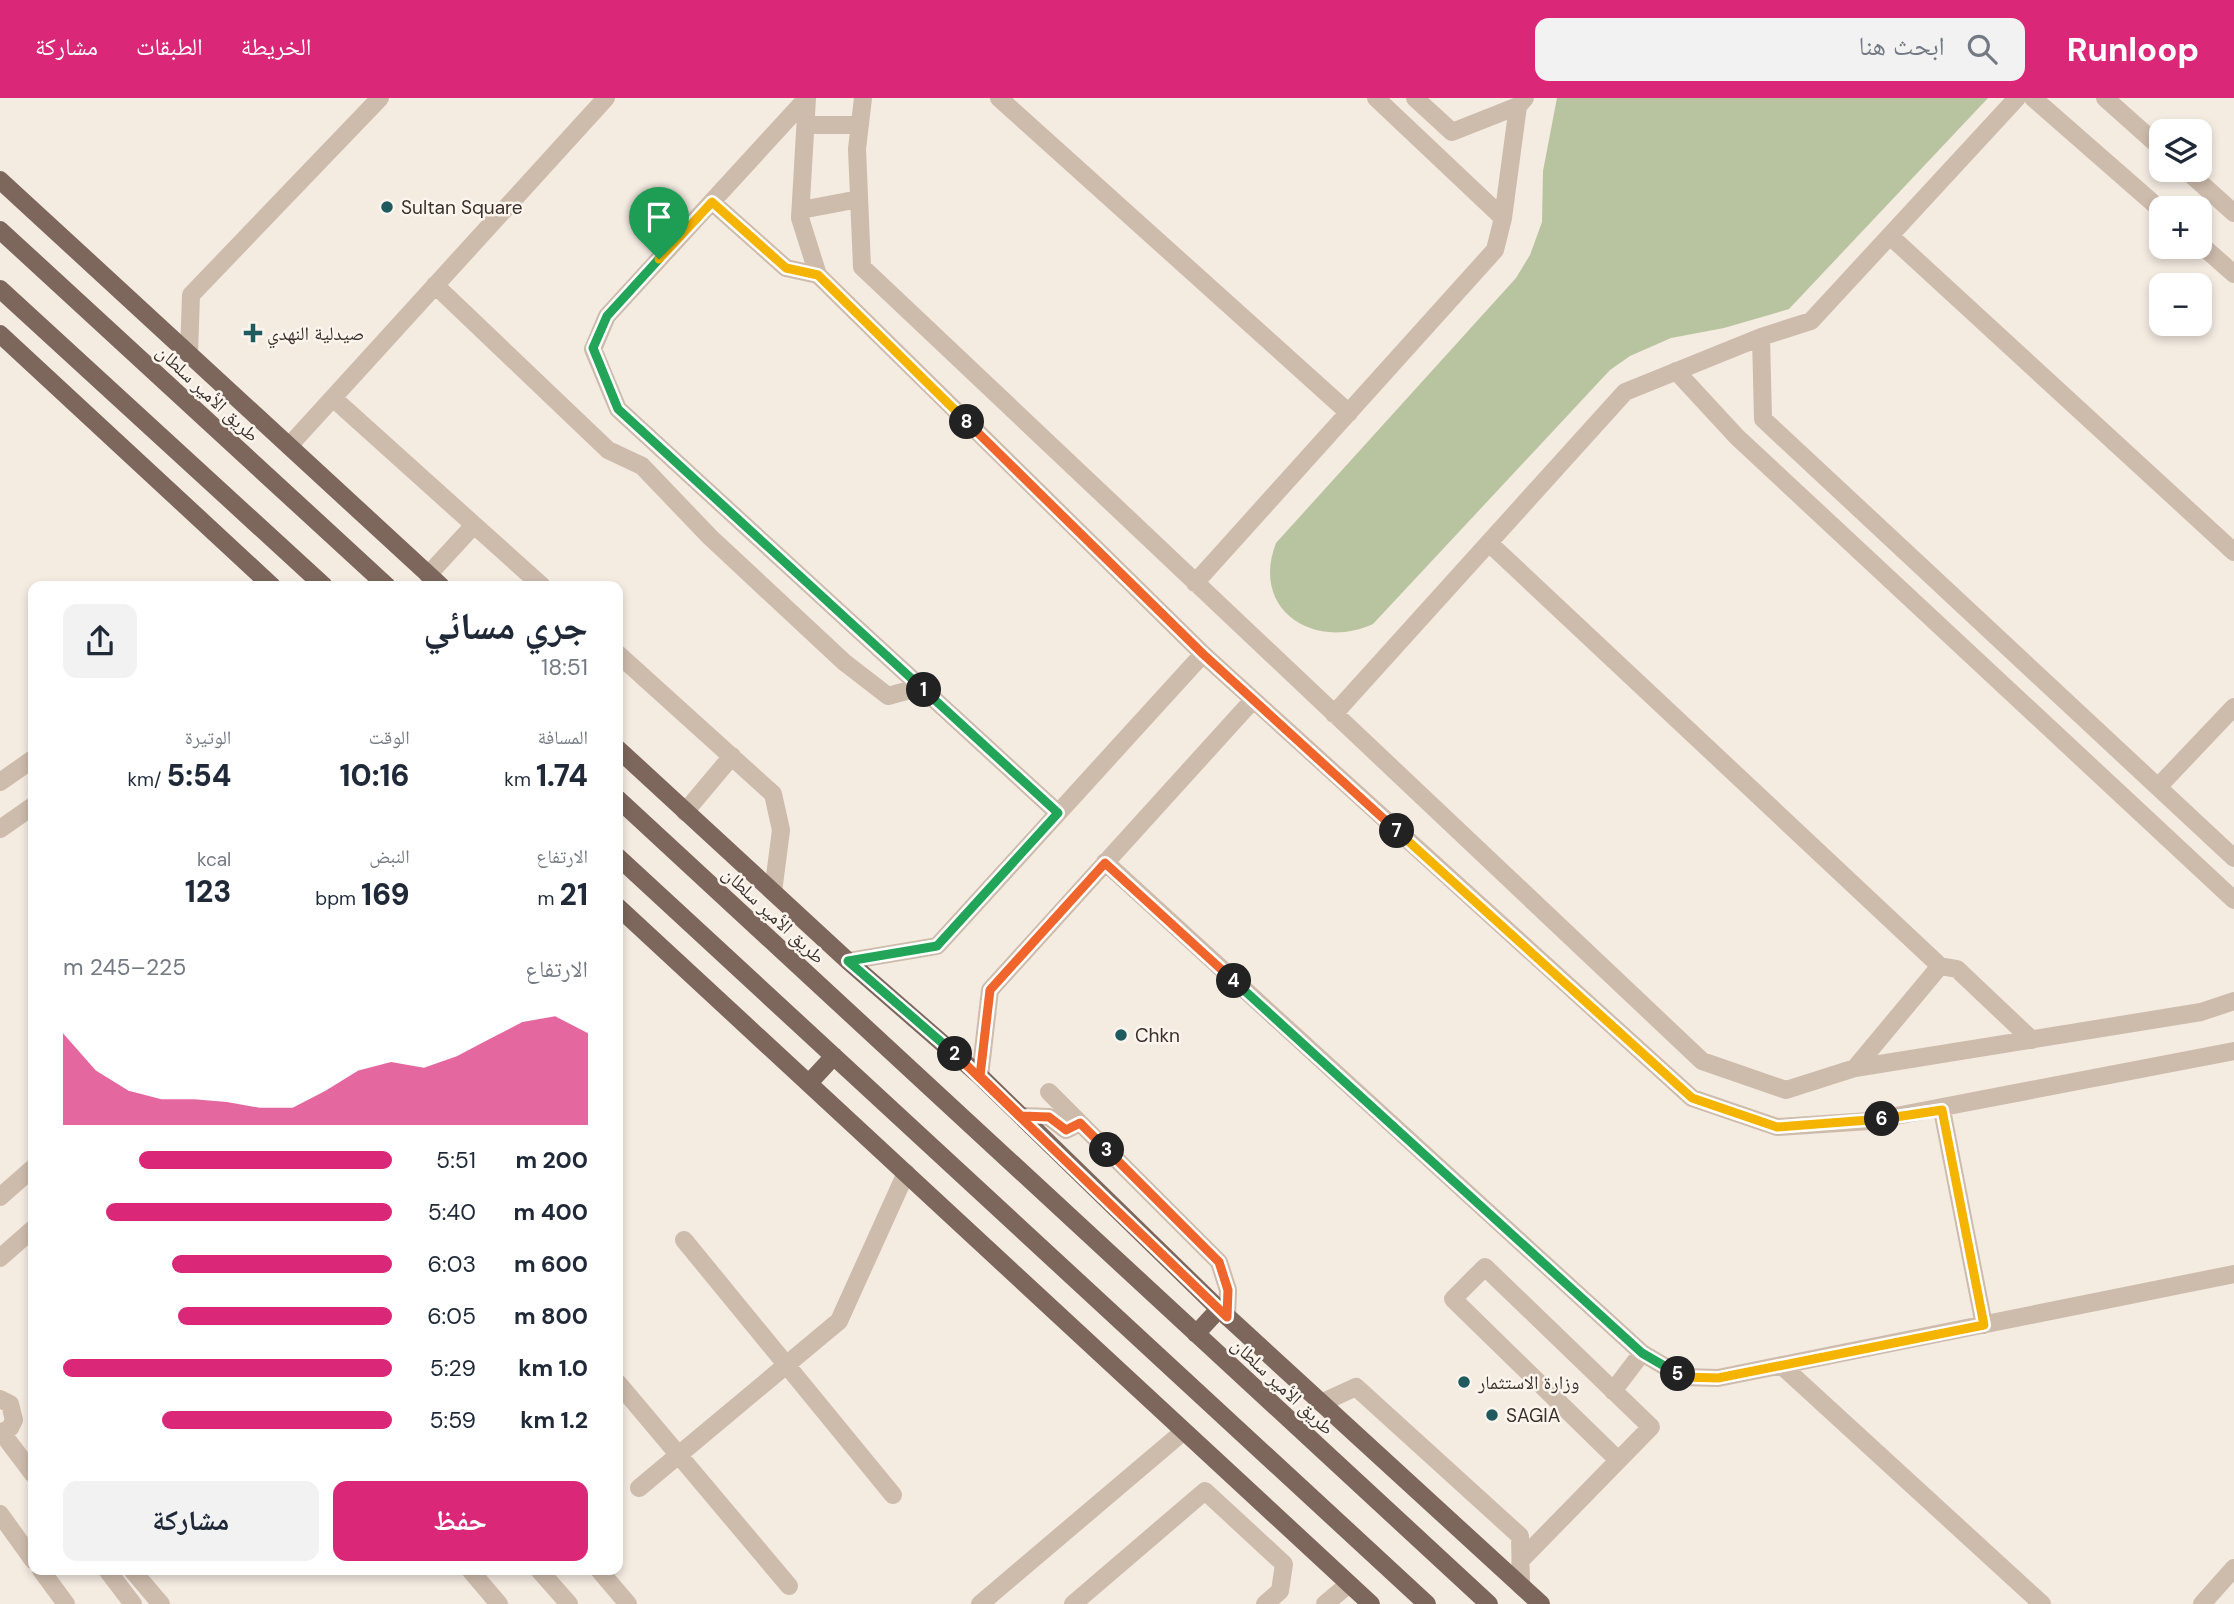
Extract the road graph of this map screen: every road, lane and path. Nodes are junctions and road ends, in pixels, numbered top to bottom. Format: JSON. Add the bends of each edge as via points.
{"nodes":[{"id":1,"x":380,"y":98,"type":"edge"},
{"id":2,"x":606,"y":98,"type":"edge"},
{"id":3,"x":807,"y":98,"type":"edge"},
{"id":4,"x":863,"y":98,"type":"edge"},
{"id":5,"x":999,"y":98,"type":"edge"},
{"id":6,"x":1376,"y":98,"type":"edge"},
{"id":7,"x":1415,"y":98,"type":"edge"},
{"id":8,"x":2017,"y":98,"type":"edge"},
{"id":9,"x":2033,"y":98,"type":"edge"},
{"id":10,"x":2105,"y":98,"type":"edge"},
{"id":11,"x":1521,"y":102,"type":"edge"},
{"id":12,"x":806,"y":125,"type":"junction"},
{"id":13,"x":860,"y":125,"type":"junction"},
{"id":14,"x":1452,"y":132,"type":"junction"},
{"id":15,"x":2149,"y":137,"type":"edge"},
{"id":16,"x":1433,"y":151,"type":"junction"},
{"id":17,"x":0,"y":180,"type":"edge"},
{"id":18,"x":2199,"y":182,"type":"edge"},
{"id":19,"x":859,"y":199,"type":"junction"},
{"id":20,"x":2149,"y":200,"type":"edge"},
{"id":21,"x":712,"y":202,"type":"junction"},
{"id":22,"x":801,"y":210,"type":"junction"},
{"id":23,"x":2234,"y":213,"type":"edge"},
{"id":24,"x":1503,"y":218,"type":"junction"},
{"id":25,"x":0,"y":230,"type":"edge"},
{"id":26,"x":1890,"y":236,"type":"junction"},
{"id":27,"x":2212,"y":255,"type":"edge"},
{"id":28,"x":2234,"y":274,"type":"edge"},
{"id":29,"x":818,"y":275,"type":"junction"},
{"id":30,"x":435,"y":285,"type":"junction"},
{"id":31,"x":0,"y":289,"type":"edge"},
{"id":32,"x":0,"y":334,"type":"edge"},
{"id":33,"x":1761,"y":337,"type":"junction"},
{"id":34,"x":189,"y":354,"type":"junction"},
{"id":35,"x":1676,"y":371,"type":"junction"},
{"id":36,"x":333,"y":398,"type":"junction"},
{"id":37,"x":1349,"y":413,"type":"junction"},
{"id":38,"x":1763,"y":418,"type":"junction"},
{"id":39,"x":1737,"y":437,"type":"junction"},
{"id":40,"x":289,"y":446,"type":"junction"},
{"id":41,"x":474,"y":525,"type":"junction"},
{"id":42,"x":1489,"y":543,"type":"junction"},
{"id":43,"x":2234,"y":552,"type":"edge"},
{"id":44,"x":267,"y":581,"type":"edge"},
{"id":45,"x":319,"y":581,"type":"edge"},
{"id":46,"x":382,"y":581,"type":"edge"},
{"id":47,"x":435,"y":581,"type":"edge"},
{"id":48,"x":536,"y":581,"type":"edge"},
{"id":49,"x":1195,"y":583,"type":"junction"},
{"id":50,"x":1203,"y":654,"type":"junction"},
{"id":51,"x":623,"y":658,"type":"edge"},
{"id":52,"x":921,"y":687,"type":"junction"},
{"id":53,"x":1252,"y":700,"type":"junction"},
{"id":54,"x":2234,"y":707,"type":"edge"},
{"id":55,"x":1334,"y":714,"type":"junction"},
{"id":56,"x":623,"y":754,"type":"edge"},
{"id":57,"x":732,"y":756,"type":"junction"},
{"id":58,"x":28,"y":762,"type":"edge"},
{"id":59,"x":0,"y":782,"type":"edge"},
{"id":60,"x":2158,"y":787,"type":"junction"},
{"id":61,"x":623,"y":804,"type":"edge"},
{"id":62,"x":28,"y":809,"type":"edge"},
{"id":63,"x":685,"y":812,"type":"junction"},
{"id":64,"x":1058,"y":813,"type":"junction"},
{"id":65,"x":0,"y":829,"type":"edge"},
{"id":66,"x":2234,"y":858,"type":"edge"},
{"id":67,"x":623,"y":862,"type":"edge"},
{"id":68,"x":1105,"y":863,"type":"junction"},
{"id":69,"x":773,"y":892,"type":"junction"},
{"id":70,"x":2234,"y":900,"type":"edge"},
{"id":71,"x":623,"y":911,"type":"edge"},
{"id":72,"x":848,"y":961,"type":"junction"},
{"id":73,"x":1940,"y":966,"type":"junction"},
{"id":74,"x":2234,"y":1001,"type":"edge"},
{"id":75,"x":2032,"y":1040,"type":"junction"},
{"id":76,"x":2234,"y":1051,"type":"edge"},
{"id":77,"x":834,"y":1056,"type":"junction"},
{"id":78,"x":1855,"y":1068,"type":"junction"},
{"id":79,"x":980,"y":1076,"type":"junction"},
{"id":80,"x":808,"y":1083,"type":"junction"},
{"id":81,"x":1049,"y":1092,"type":"dead end"},
{"id":82,"x":1942,"y":1110,"type":"junction"},
{"id":83,"x":1021,"y":1116,"type":"junction"},
{"id":84,"x":1073,"y":1126,"type":"junction"},
{"id":85,"x":28,"y":1171,"type":"edge"},
{"id":86,"x":906,"y":1173,"type":"junction"},
{"id":87,"x":4,"y":1187,"type":"edge"},
{"id":88,"x":28,"y":1233,"type":"edge"},
{"id":89,"x":684,"y":1240,"type":"dead end"},
{"id":90,"x":0,"y":1258,"type":"edge"},
{"id":91,"x":2234,"y":1274,"type":"edge"},
{"id":92,"x":1223,"y":1313,"type":"junction"},
{"id":93,"x":1984,"y":1325,"type":"junction"},
{"id":94,"x":1196,"y":1334,"type":"junction"},
{"id":95,"x":1642,"y":1353,"type":"junction"},
{"id":96,"x":786,"y":1365,"type":"junction"},
{"id":97,"x":1781,"y":1365,"type":"junction"},
{"id":98,"x":623,"y":1389,"type":"edge"},
{"id":99,"x":1613,"y":1391,"type":"junction"},
{"id":100,"x":0,"y":1399,"type":"edge"},
{"id":101,"x":1321,"y":1403,"type":"junction"},
{"id":102,"x":4,"y":1431,"type":"edge"},
{"id":103,"x":1185,"y":1431,"type":"junction"},
{"id":104,"x":28,"y":1451,"type":"edge"},
{"id":105,"x":678,"y":1456,"type":"junction"},
{"id":106,"x":1618,"y":1460,"type":"junction"},
{"id":107,"x":28,"y":1467,"type":"edge"},
{"id":108,"x":639,"y":1488,"type":"dead end"},
{"id":109,"x":893,"y":1495,"type":"dead end"},
{"id":110,"x":0,"y":1514,"type":"edge"},
{"id":111,"x":28,"y":1553,"type":"edge"},
{"id":112,"x":1521,"y":1560,"type":"junction"},
{"id":113,"x":2234,"y":1567,"type":"edge"},
{"id":114,"x":45,"y":1575,"type":"edge"},
{"id":115,"x":111,"y":1575,"type":"edge"},
{"id":116,"x":136,"y":1575,"type":"edge"},
{"id":117,"x":474,"y":1575,"type":"edge"},
{"id":118,"x":543,"y":1575,"type":"edge"},
{"id":119,"x":603,"y":1575,"type":"edge"},
{"id":120,"x":1349,"y":1584,"type":"junction"},
{"id":121,"x":789,"y":1586,"type":"dead end"},
{"id":122,"x":1521,"y":1586,"type":"junction"},
{"id":123,"x":1085,"y":1600,"type":"edge"},
{"id":124,"x":66,"y":1604,"type":"edge"},
{"id":125,"x":133,"y":1604,"type":"edge"},
{"id":126,"x":161,"y":1604,"type":"edge"},
{"id":127,"x":499,"y":1604,"type":"edge"},
{"id":128,"x":569,"y":1604,"type":"edge"},
{"id":129,"x":628,"y":1604,"type":"edge"},
{"id":130,"x":981,"y":1604,"type":"edge"},
{"id":131,"x":1265,"y":1604,"type":"edge"},
{"id":132,"x":1325,"y":1604,"type":"edge"},
{"id":133,"x":1371,"y":1604,"type":"edge"},
{"id":134,"x":1427,"y":1604,"type":"edge"},
{"id":135,"x":1489,"y":1604,"type":"edge"},
{"id":136,"x":1541,"y":1604,"type":"edge"},
{"id":137,"x":2042,"y":1604,"type":"edge"},
{"id":138,"x":2202,"y":1604,"type":"edge"}],
"edges":[{"from":1,"to":34,"type":"street","via":[[191,295]]},
{"from":2,"to":30,"type":"street"},
{"from":3,"to":12,"type":"street"},
{"from":3,"to":21,"type":"street"},
{"from":4,"to":13,"type":"street"},
{"from":5,"to":37,"type":"street"},
{"from":6,"to":16,"type":"street"},
{"from":7,"to":14,"type":"street"},
{"from":8,"to":26,"type":"street"},
{"from":9,"to":20,"type":"street"},
{"from":10,"to":15,"type":"street"},
{"from":11,"to":14,"type":"street"},
{"from":11,"to":24,"type":"street"},
{"from":12,"to":13,"type":"street"},
{"from":12,"to":22,"type":"street"},
{"from":13,"to":19,"type":"street"},
{"from":14,"to":16,"type":"street"},
{"from":16,"to":24,"type":"street"},
{"from":17,"to":34,"type":"main road"},
{"from":18,"to":23,"type":"street"},
{"from":19,"to":22,"type":"street"},
{"from":19,"to":49,"type":"street","via":[[862,267]]},
{"from":21,"to":29,"type":"street","via":[[786,268]]},
{"from":21,"to":52,"type":"street","via":[[607,316],[593,348],[618,409]]},
{"from":22,"to":29,"type":"street"},
{"from":24,"to":37,"type":"street","via":[[1495,250]]},
{"from":25,"to":46,"type":"main road","name":"طريق الأمير سلطان"},
{"from":26,"to":33,"type":"street","via":[[1811,321]]},
{"from":26,"to":43,"type":"street"},
{"from":27,"to":28,"type":"street"},
{"from":29,"to":50,"type":"street"},
{"from":30,"to":36,"type":"street"},
{"from":30,"to":52,"type":"street","via":[[608,450],[642,466],[844,663],[888,696]]},
{"from":31,"to":45,"type":"main road"},
{"from":32,"to":44,"type":"main road"},
{"from":33,"to":35,"type":"street"},
{"from":33,"to":38,"type":"street"},
{"from":34,"to":40,"type":"main road"},
{"from":35,"to":39,"type":"street"},
{"from":35,"to":42,"type":"street","via":[[1625,392]]},
{"from":36,"to":40,"type":"street"},
{"from":36,"to":41,"type":"street"},
{"from":37,"to":49,"type":"street"},
{"from":38,"to":39,"type":"street"},
{"from":38,"to":60,"type":"street"},
{"from":39,"to":70,"type":"street"},
{"from":40,"to":47,"type":"main road"},
{"from":41,"to":47,"type":"street"},
{"from":41,"to":48,"type":"street"},
{"from":42,"to":55,"type":"street"},
{"from":42,"to":73,"type":"street"},
{"from":49,"to":55,"type":"street"},
{"from":50,"to":53,"type":"street"},
{"from":50,"to":64,"type":"street"},
{"from":51,"to":57,"type":"street"},
{"from":52,"to":64,"type":"street"},
{"from":53,"to":68,"type":"street"},
{"from":53,"to":82,"type":"street","via":[[1692,1098],[1777,1127],[1870,1121]]},
{"from":54,"to":60,"type":"street"},
{"from":55,"to":78,"type":"street","via":[[1702,1061],[1786,1090]]},
{"from":56,"to":63,"type":"main road"},
{"from":57,"to":63,"type":"street"},
{"from":57,"to":69,"type":"street","via":[[773,794],[781,830]]},
{"from":58,"to":59,"type":"street"},
{"from":60,"to":66,"type":"street"},
{"from":61,"to":94,"type":"main road","name":"طريق الأمير سلطان"},
{"from":62,"to":65,"type":"street"},
{"from":63,"to":69,"type":"main road"},
{"from":64,"to":72,"type":"street","via":[[937,946]]},
{"from":67,"to":77,"type":"main road"},
{"from":68,"to":79,"type":"street","via":[[990,990]]},
{"from":68,"to":95,"type":"street"},
{"from":69,"to":72,"type":"main road"},
{"from":71,"to":80,"type":"main road"},
{"from":72,"to":79,"type":"main road"},
{"from":73,"to":75,"type":"street","via":[[1957,969]]},
{"from":73,"to":78,"type":"street"},
{"from":74,"to":75,"type":"street","via":[[2201,1012]]},
{"from":75,"to":78,"type":"street"},
{"from":76,"to":82,"type":"street"},
{"from":77,"to":80,"type":"main road"},
{"from":77,"to":134,"type":"main road"},
{"from":79,"to":83,"type":"main road"},
{"from":80,"to":86,"type":"main road"},
{"from":81,"to":84,"type":"street"},
{"from":82,"to":93,"type":"street"},
{"from":83,"to":84,"type":"street","via":[[1049,1117]]},
{"from":83,"to":92,"type":"main road"},
{"from":84,"to":92,"type":"street","via":[[1219,1262],[1228,1290]]},
{"from":85,"to":87,"type":"street"},
{"from":86,"to":96,"type":"street","via":[[839,1321]]},
{"from":86,"to":103,"type":"main road"},
{"from":88,"to":90,"type":"street"},
{"from":89,"to":96,"type":"street"},
{"from":91,"to":93,"type":"street"},
{"from":92,"to":94,"type":"main road"},
{"from":92,"to":101,"type":"main road"},
{"from":93,"to":97,"type":"street"},
{"from":94,"to":135,"type":"main road","name":"طريق الأمير سلطان"},
{"from":95,"to":97,"type":"street","via":[[1683,1377],[1718,1378]]},
{"from":95,"to":99,"type":"street"},
{"from":96,"to":105,"type":"street"},
{"from":96,"to":109,"type":"street"},
{"from":97,"to":137,"type":"street"},
{"from":98,"to":105,"type":"street"},
{"from":99,"to":106,"type":"street","via":[[1651,1427]]},
{"from":99,"to":106,"type":"street","via":[[1485,1267],[1453,1300]]},
{"from":100,"to":102,"type":"street","via":[[14,1411]]},
{"from":101,"to":112,"type":"street","via":[[1356,1387],[1520,1536]]},
{"from":101,"to":122,"type":"main road"},
{"from":102,"to":104,"type":"street"},
{"from":102,"to":107,"type":"street"},
{"from":103,"to":120,"type":"main road"},
{"from":103,"to":130,"type":"street"},
{"from":105,"to":108,"type":"street"},
{"from":105,"to":121,"type":"street"},
{"from":106,"to":112,"type":"street"},
{"from":110,"to":111,"type":"street"},
{"from":112,"to":122,"type":"street"},
{"from":113,"to":138,"type":"street"},
{"from":114,"to":124,"type":"street"},
{"from":115,"to":125,"type":"street"},
{"from":116,"to":126,"type":"street"},
{"from":117,"to":127,"type":"street"},
{"from":118,"to":128,"type":"street"},
{"from":119,"to":129,"type":"street"},
{"from":120,"to":132,"type":"street"},
{"from":120,"to":133,"type":"main road"},
{"from":122,"to":136,"type":"main road"},
{"from":123,"to":131,"type":"street","via":[[1205,1491],[1284,1564],[1280,1591]]}]}
